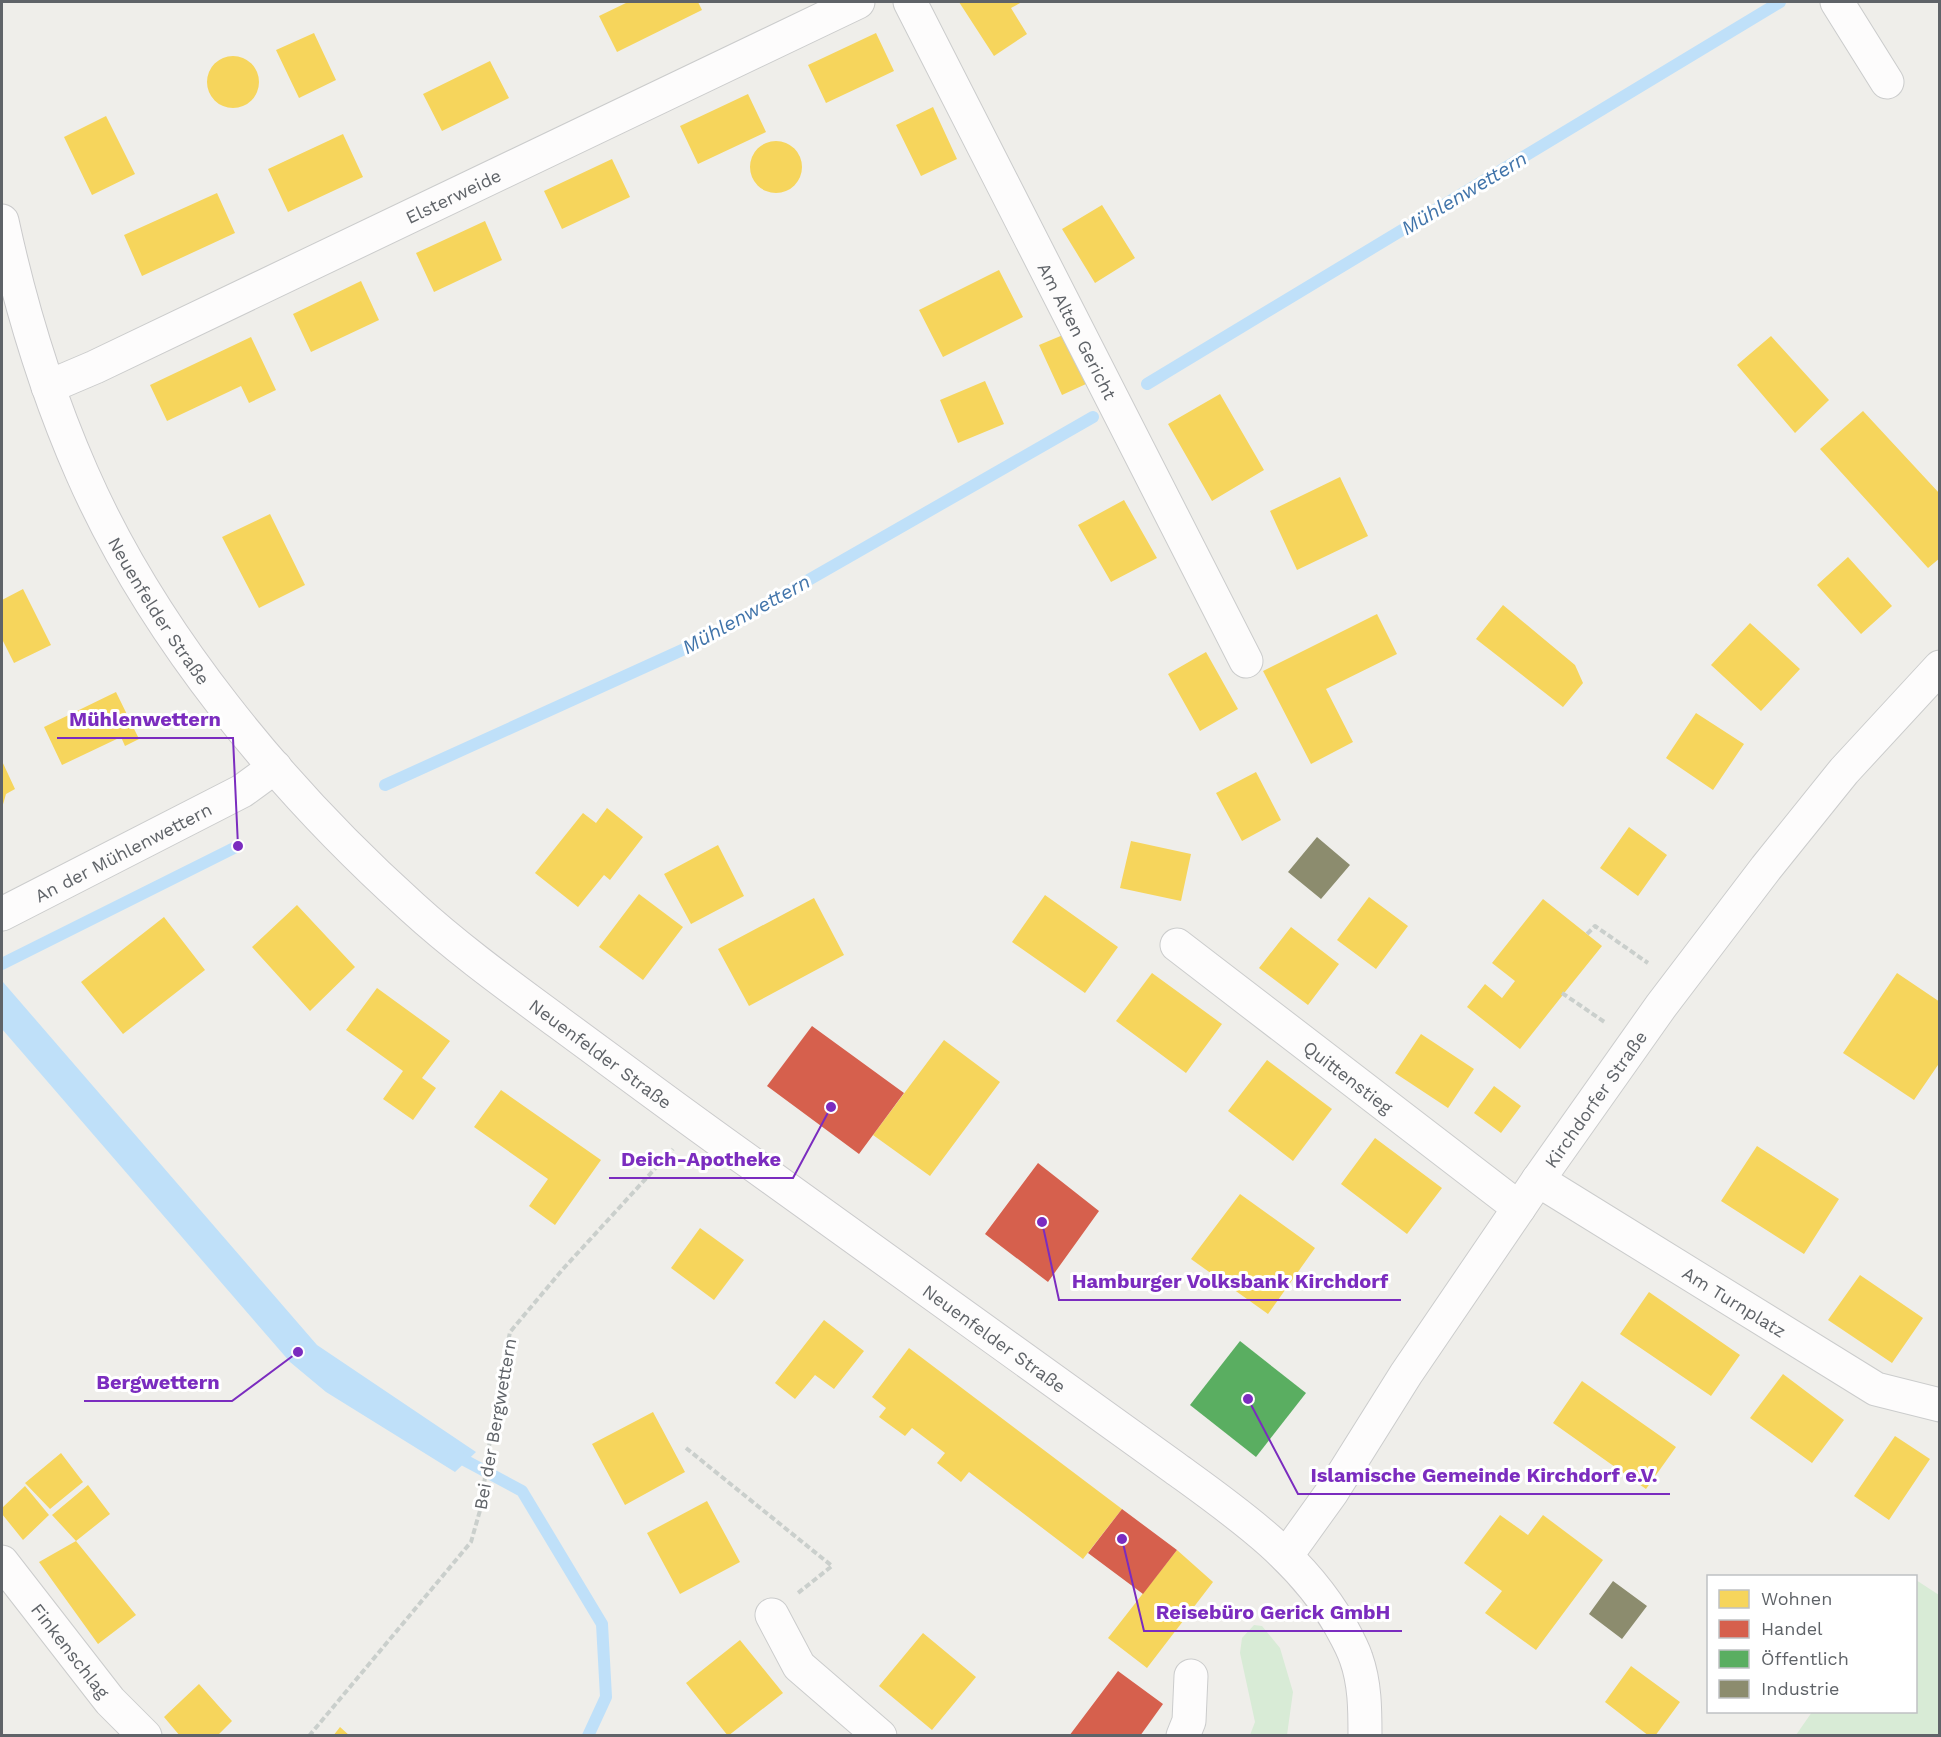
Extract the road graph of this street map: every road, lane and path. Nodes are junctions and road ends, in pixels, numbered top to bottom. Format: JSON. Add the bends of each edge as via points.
{"nodes":[{"id":1,"x":858,"y":2,"type":"edge"},
{"id":2,"x":910,"y":2,"type":"edge"},
{"id":3,"x":1837,"y":2,"type":"edge"},
{"id":4,"x":1887,"y":82,"type":"dead end"},
{"id":5,"x":2,"y":221,"type":"edge"},
{"id":6,"x":48,"y":387,"type":"junction"},
{"id":7,"x":1246,"y":661,"type":"dead end"},
{"id":8,"x":1940,"y":667,"type":"edge"},
{"id":9,"x":275,"y":767,"type":"junction"},
{"id":10,"x":2,"y":914,"type":"edge"},
{"id":11,"x":1587,"y":934,"type":"dead end"},
{"id":12,"x":1177,"y":945,"type":"dead end"},
{"id":13,"x":1678,"y":984,"type":"junction"},
{"id":14,"x":1562,"y":993,"type":"dead end"},
{"id":15,"x":1635,"y":1044,"type":"junction"},
{"id":16,"x":693,"y":1122,"type":"junction"},
{"id":17,"x":1538,"y":1180,"type":"junction"},
{"id":18,"x":1519,"y":1208,"type":"junction"},
{"id":19,"x":1940,"y":1406,"type":"edge"},
{"id":20,"x":686,"y":1448,"type":"dead end"},
{"id":21,"x":1286,"y":1556,"type":"junction"},
{"id":22,"x":2,"y":1562,"type":"edge"},
{"id":23,"x":772,"y":1615,"type":"joint"},
{"id":24,"x":1191,"y":1676,"type":"dead end"},
{"id":25,"x":145,"y":1736,"type":"edge"},
{"id":26,"x":309,"y":1736,"type":"edge"},
{"id":27,"x":880,"y":1736,"type":"edge"},
{"id":28,"x":1183,"y":1736,"type":"edge"},
{"id":29,"x":1365,"y":1736,"type":"edge"}],
"edges":[{"from":1,"to":6,"type":"street","name":"Elsterweide"},
{"from":2,"to":7,"type":"street","name":"Am Alten Gericht"},
{"from":3,"to":4,"type":"street"},
{"from":5,"to":6,"type":"street","name":"Neuenfelder Straße","via":[[22,311]]},
{"from":6,"to":9,"type":"street","name":"Neuenfelder Straße","via":[[83,476],[135,574],[194,665]]},
{"from":8,"to":13,"type":"street","name":"Kirchdorfer Straße","via":[[1844,771]]},
{"from":9,"to":10,"type":"street","name":"An der Mühlenwettern","via":[[243,791]]},
{"from":9,"to":16,"type":"street","name":"Neuenfelder Straße","via":[[333,830],[461,949]]},
{"from":11,"to":13,"type":"path","via":[[1595,926]]},
{"from":12,"to":18,"type":"street","name":"Quittenstieg"},
{"from":13,"to":15,"type":"street","name":"Kirchdorfer Straße"},
{"from":14,"to":15,"type":"path"},
{"from":15,"to":17,"type":"street","name":"Kirchdorfer Straße"},
{"from":16,"to":21,"type":"street","name":"Neuenfelder Straße","via":[[1184,1474]]},
{"from":16,"to":26,"type":"path","name":"Bei der Bergwettern","via":[[665,1159],[510,1332],[482,1507],[471,1542]]},
{"from":17,"to":18,"type":"street","name":"Kirchdorfer Straße"},
{"from":17,"to":19,"type":"street","name":"Am Turnplatz","via":[[1876,1389]]},
{"from":18,"to":21,"type":"street","name":"Kirchdorfer Straße"},
{"from":20,"to":23,"type":"path","via":[[832,1566]]},
{"from":21,"to":29,"type":"street","name":"Neuenfelder Straße","via":[[1327,1603],[1356,1656]]},
{"from":22,"to":25,"type":"street","name":"Finkenschlag","via":[[110,1701]]},
{"from":23,"to":27,"type":"street","via":[[799,1666]]},
{"from":24,"to":28,"type":"street","via":[[1189,1721]]}]}
